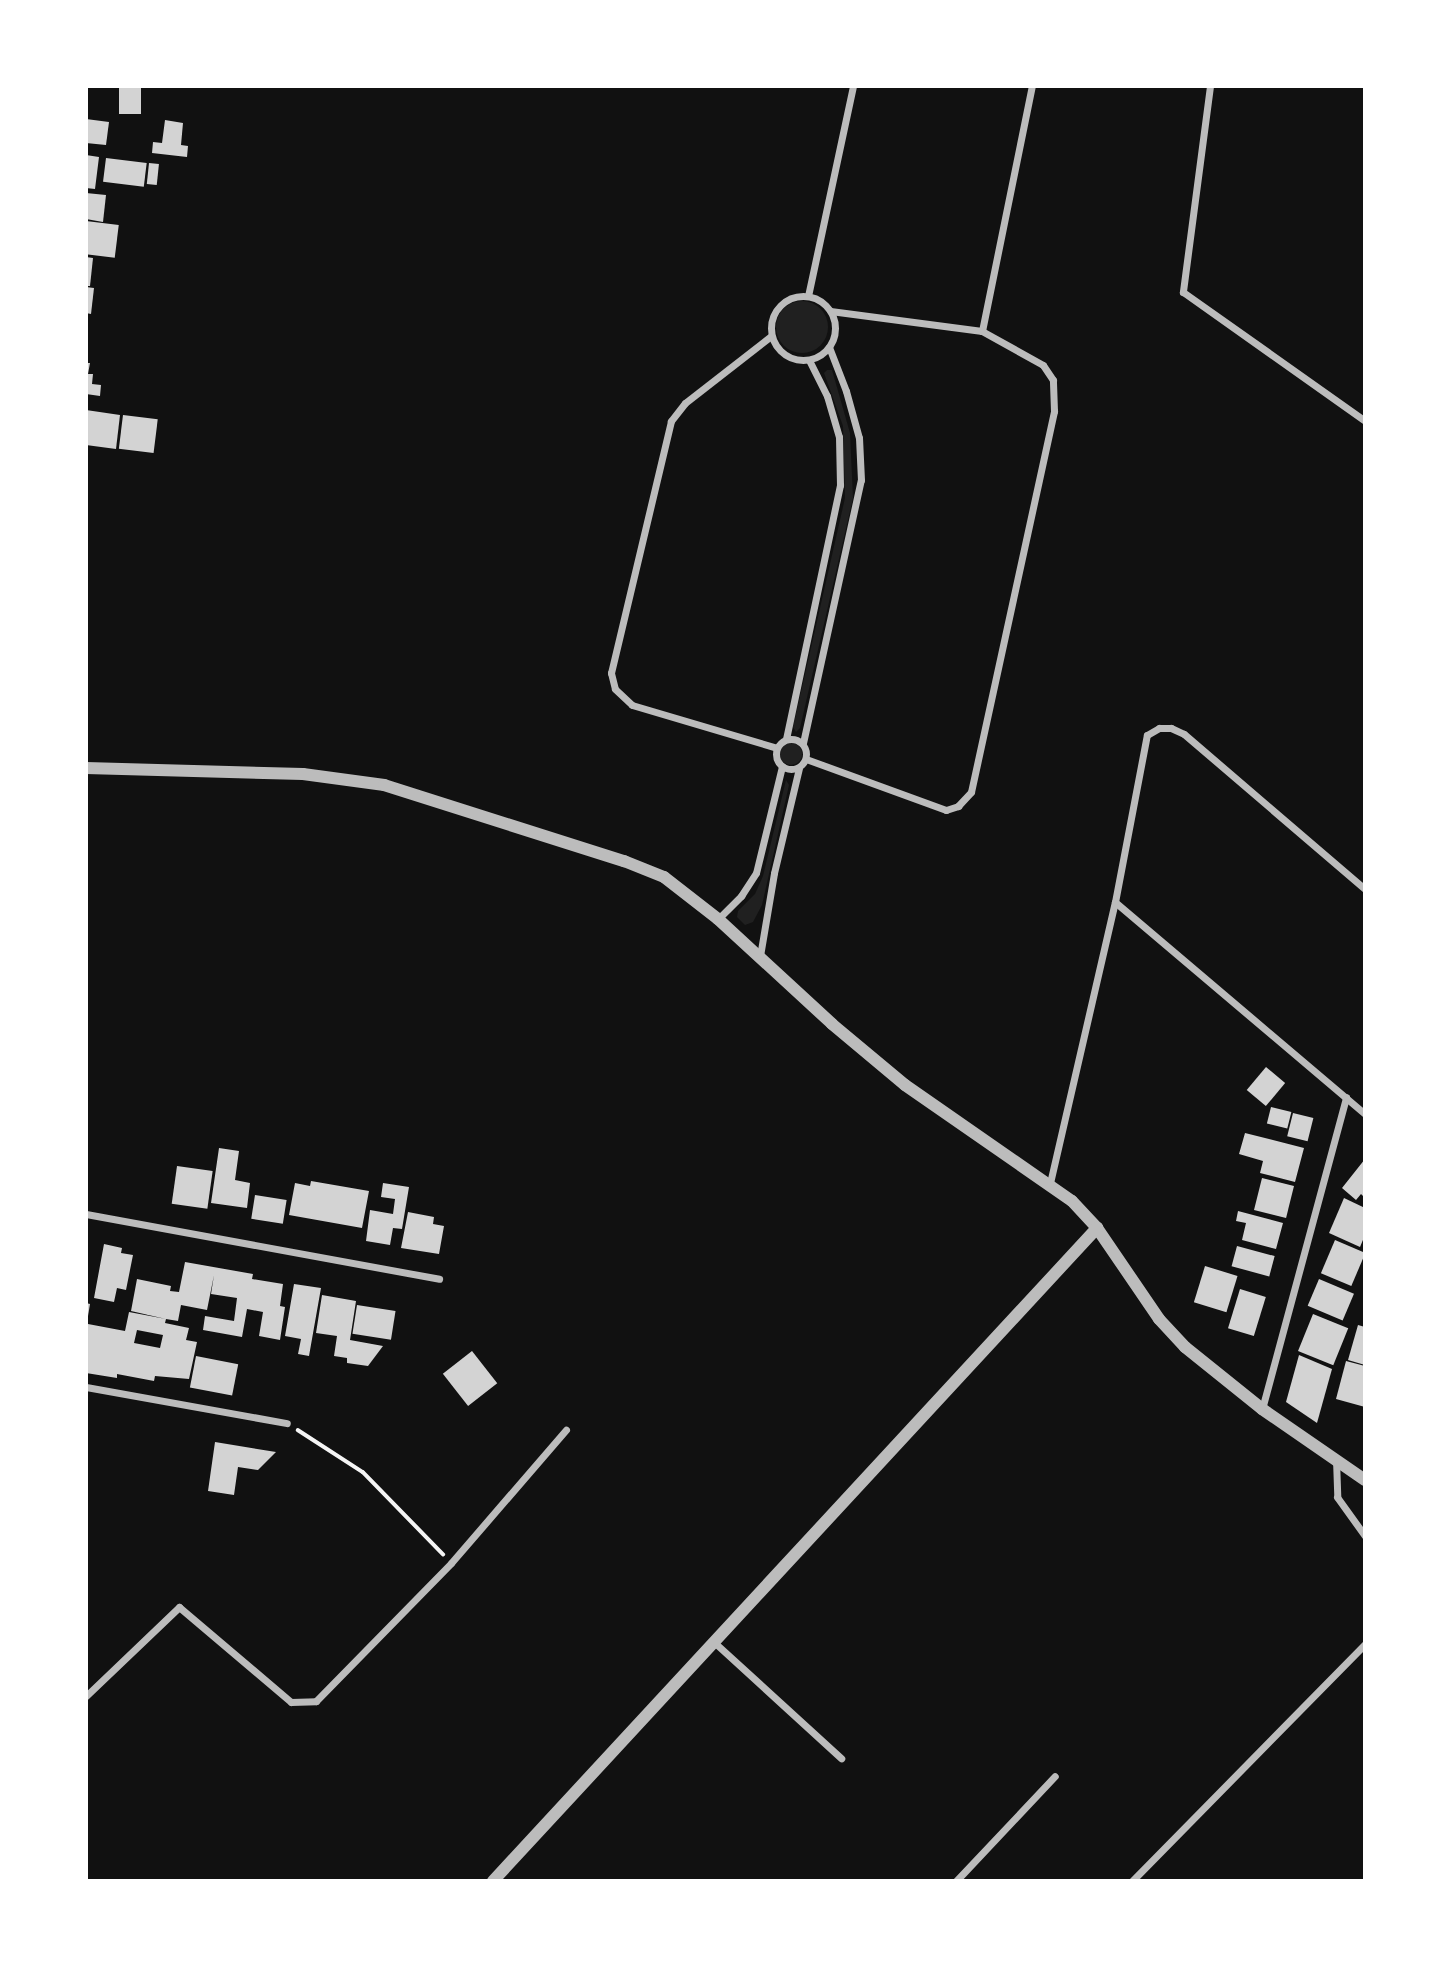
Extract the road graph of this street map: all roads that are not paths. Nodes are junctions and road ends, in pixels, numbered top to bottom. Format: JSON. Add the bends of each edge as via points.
{"nodes":[{"id":1,"x":853,"y":86,"type":"edge"},
{"id":2,"x":1032,"y":86,"type":"edge"},
{"id":3,"x":1210,"y":86,"type":"edge"},
{"id":4,"x":808,"y":296,"type":"junction"},
{"id":5,"x":830,"y":311,"type":"junction"},
{"id":6,"x":982,"y":331,"type":"junction"},
{"id":7,"x":771,"y":336,"type":"junction"},
{"id":8,"x":829,"y":347,"type":"junction"},
{"id":9,"x":809,"y":360,"type":"junction"},
{"id":10,"x":1365,"y":421,"type":"edge"},
{"id":11,"x":786,"y":739,"type":"junction"},
{"id":12,"x":803,"y":743,"type":"junction"},
{"id":13,"x":777,"y":748,"type":"junction"},
{"id":14,"x":806,"y":759,"type":"junction"},
{"id":15,"x":782,"y":766,"type":"junction"},
{"id":16,"x":86,"y":768,"type":"edge"},
{"id":17,"x":799,"y":768,"type":"junction"},
{"id":18,"x":1365,"y":889,"type":"edge"},
{"id":19,"x":1115,"y":902,"type":"junction"},
{"id":20,"x":718,"y":919,"type":"junction"},
{"id":21,"x":760,"y":956,"type":"junction"},
{"id":22,"x":1346,"y":1097,"type":"junction"},
{"id":23,"x":1365,"y":1114,"type":"edge"},
{"id":24,"x":1050,"y":1183,"type":"junction"},
{"id":25,"x":86,"y":1214,"type":"edge"},
{"id":26,"x":1097,"y":1228,"type":"junction"},
{"id":27,"x":439,"y":1279,"type":"dead end"},
{"id":28,"x":86,"y":1387,"type":"edge"},
{"id":29,"x":1262,"y":1409,"type":"junction"},
{"id":30,"x":288,"y":1423,"type":"road end"},
{"id":31,"x":566,"y":1430,"type":"dead end"},
{"id":32,"x":1336,"y":1459,"type":"junction"},
{"id":33,"x":1365,"y":1480,"type":"edge"},
{"id":34,"x":1365,"y":1536,"type":"edge"},
{"id":35,"x":715,"y":1643,"type":"junction"},
{"id":36,"x":1365,"y":1644,"type":"edge"},
{"id":37,"x":86,"y":1696,"type":"edge"},
{"id":38,"x":841,"y":1758,"type":"dead end"},
{"id":39,"x":1055,"y":1776,"type":"dead end"},
{"id":40,"x":493,"y":1881,"type":"edge"},
{"id":41,"x":956,"y":1881,"type":"edge"},
{"id":42,"x":1132,"y":1881,"type":"edge"}],
"edges":[{"from":1,"to":4,"type":"street"},
{"from":2,"to":6,"type":"street"},
{"from":3,"to":10,"type":"street","via":[[1183,292]]},
{"from":4,"to":5,"type":"street","via":[[821,300]]},
{"from":4,"to":7,"type":"street","via":[[794,296],[774,311]]},
{"from":5,"to":6,"type":"street"},
{"from":5,"to":8,"type":"street","via":[[835,324]]},
{"from":6,"to":14,"type":"street","via":[[1043,365],[1053,380],[1054,411],[971,792],[958,806],[946,810]]},
{"from":7,"to":9,"type":"street","via":[[786,356]]},
{"from":7,"to":13,"type":"street","via":[[685,402],[671,421],[611,673],[615,689],[632,705]]},
{"from":8,"to":9,"type":"street"},
{"from":8,"to":12,"type":"street","via":[[859,438],[861,480]]},
{"from":9,"to":11,"type":"street","via":[[827,396],[839,437],[840,485]]},
{"from":11,"to":12,"type":"street"},
{"from":11,"to":13,"type":"street"},
{"from":12,"to":14,"type":"street"},
{"from":13,"to":15,"type":"street"},
{"from":14,"to":17,"type":"street"},
{"from":15,"to":17,"type":"street"},
{"from":15,"to":20,"type":"street","via":[[756,873]]},
{"from":16,"to":20,"type":"street","via":[[303,774],[384,785],[664,877]]},
{"from":17,"to":21,"type":"street"},
{"from":18,"to":19,"type":"street","via":[[1184,734],[1159,728],[1147,735]]},
{"from":19,"to":22,"type":"street"},
{"from":19,"to":24,"type":"street"},
{"from":20,"to":21,"type":"street"},
{"from":21,"to":24,"type":"street","via":[[905,1085]]},
{"from":22,"to":23,"type":"street"},
{"from":22,"to":29,"type":"street"},
{"from":24,"to":26,"type":"street"},
{"from":25,"to":27,"type":"street"},
{"from":26,"to":29,"type":"street","via":[[1185,1347]]},
{"from":26,"to":35,"type":"street"},
{"from":28,"to":30,"type":"street"},
{"from":29,"to":32,"type":"street"},
{"from":31,"to":37,"type":"street","via":[[451,1563],[316,1701],[291,1702],[179,1607]]},
{"from":32,"to":33,"type":"street"},
{"from":32,"to":34,"type":"street","via":[[1337,1497]]},
{"from":35,"to":38,"type":"street"},
{"from":35,"to":40,"type":"street"},
{"from":36,"to":42,"type":"street"},
{"from":39,"to":41,"type":"street"}]}
